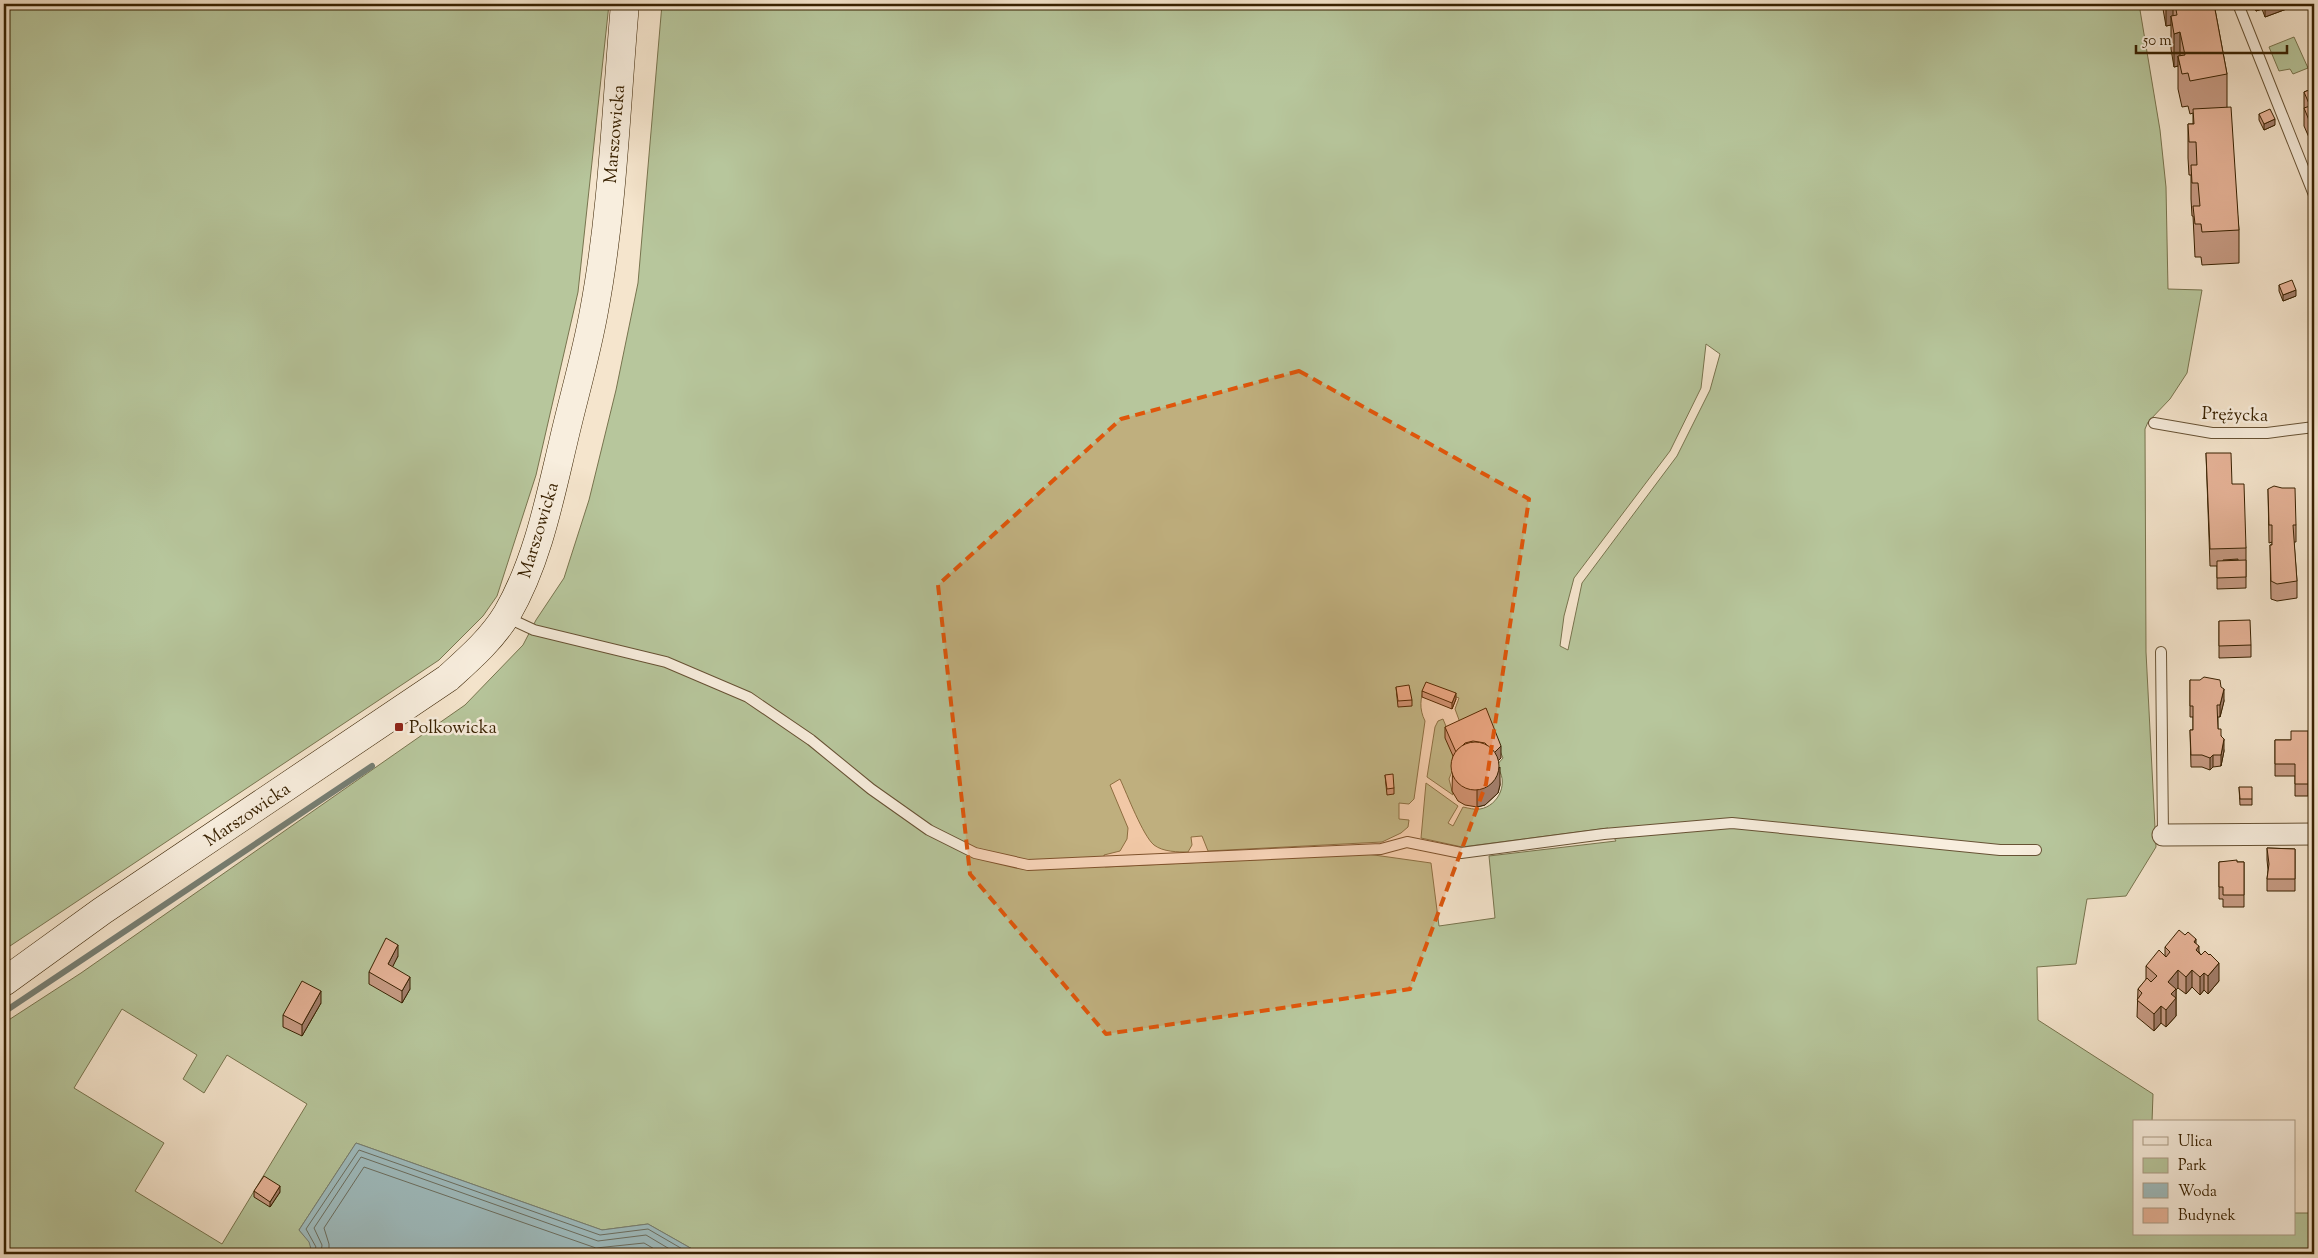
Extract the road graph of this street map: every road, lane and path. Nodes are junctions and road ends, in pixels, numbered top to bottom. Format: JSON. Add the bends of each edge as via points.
{"nodes":[{"id":1,"x":625,"y":4,"type":"edge"},
{"id":2,"x":2238,"y":4,"type":"edge"},
{"id":3,"x":2314,"y":195,"type":"edge"},
{"id":4,"x":2154,"y":423,"type":"dead end"},
{"id":5,"x":2314,"y":427,"type":"edge"},
{"id":6,"x":505,"y":617,"type":"junction"},
{"id":7,"x":2160,"y":652,"type":"dead end"},
{"id":8,"x":2314,"y":834,"type":"edge"},
{"id":9,"x":2163,"y":835,"type":"joint"},
{"id":10,"x":2036,"y":850,"type":"dead end"},
{"id":11,"x":4,"y":982,"type":"edge"}],
"edges":[{"from":1,"to":6,"type":"street","name":"Marszowicka","via":[[608,209],[594,312],[545,518],[523,582]]},
{"from":2,"to":3,"type":"lane"},
{"from":4,"to":5,"type":"lane","name":"Prężycka","via":[[2212,432],[2267,434]]},
{"from":6,"to":10,"type":"lane","via":[[534,630],[666,662],[748,697],[812,740],[871,789],[929,830],[974,852],[1028,865],[1380,848],[1407,842],[1461,854],[1604,834],[1732,823],[2000,850]]},
{"from":6,"to":11,"type":"street","name":"Marszowicka","via":[[478,650],[448,678],[102,911]]},
{"from":7,"to":9,"type":"lane"},
{"from":8,"to":9,"type":"street"}]}
